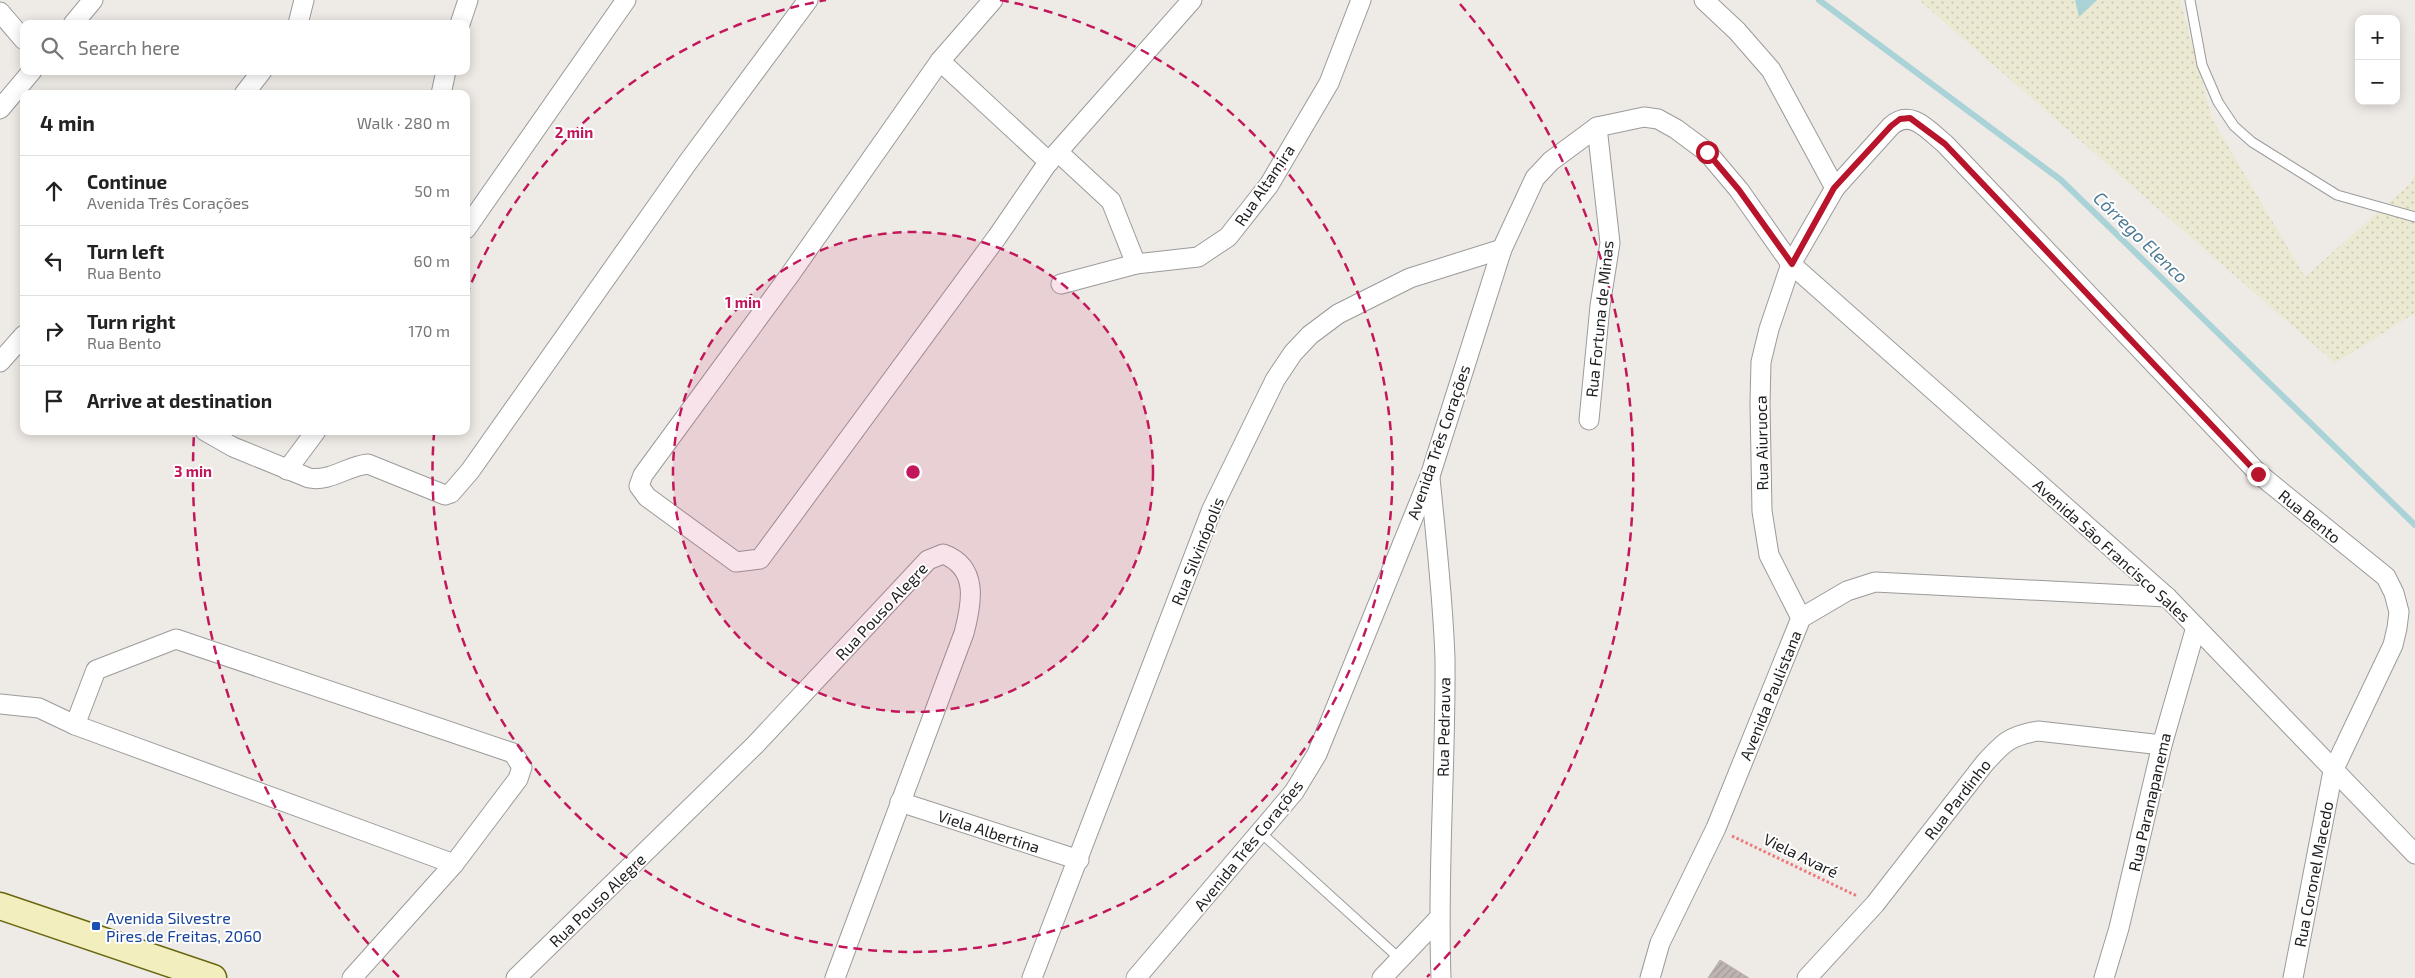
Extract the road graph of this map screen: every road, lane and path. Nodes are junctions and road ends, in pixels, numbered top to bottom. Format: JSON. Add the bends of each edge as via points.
{"nodes":[{"id":1,"x":93,"y":0,"type":"edge"},
{"id":2,"x":304,"y":0,"type":"edge"},
{"id":3,"x":468,"y":0,"type":"edge"},
{"id":4,"x":626,"y":0,"type":"edge"},
{"id":5,"x":808,"y":0,"type":"edge"},
{"id":6,"x":993,"y":0,"type":"edge"},
{"id":7,"x":1192,"y":0,"type":"edge"},
{"id":8,"x":1361,"y":0,"type":"edge"},
{"id":9,"x":1704,"y":0,"type":"edge"},
{"id":10,"x":2190,"y":0,"type":"edge"},
{"id":11,"x":0,"y":12,"type":"edge"},
{"id":12,"x":76,"y":20,"type":"edge"},
{"id":13,"x":299,"y":20,"type":"edge"},
{"id":14,"x":461,"y":20,"type":"edge"},
{"id":15,"x":20,"y":35,"type":"edge"},
{"id":16,"x":940,"y":61,"type":"junction"},
{"id":17,"x":29,"y":75,"type":"edge"},
{"id":18,"x":259,"y":75,"type":"edge"},
{"id":19,"x":445,"y":75,"type":"edge"},
{"id":20,"x":247,"y":90,"type":"edge"},
{"id":21,"x":442,"y":90,"type":"edge"},
{"id":22,"x":0,"y":109,"type":"edge"},
{"id":23,"x":1597,"y":127,"type":"junction"},
{"id":24,"x":1053,"y":156,"type":"junction"},
{"id":25,"x":1834,"y":188,"type":"junction"},
{"id":26,"x":2415,"y":217,"type":"edge"},
{"id":27,"x":470,"y":223,"type":"edge"},
{"id":28,"x":1502,"y":249,"type":"junction"},
{"id":29,"x":1136,"y":264,"type":"junction"},
{"id":30,"x":1792,"y":264,"type":"junction"},
{"id":31,"x":1061,"y":284,"type":"dead end"},
{"id":32,"x":20,"y":341,"type":"edge"},
{"id":33,"x":0,"y":362,"type":"edge"},
{"id":34,"x":1589,"y":420,"type":"dead end"},
{"id":35,"x":212,"y":435,"type":"edge"},
{"id":36,"x":313,"y":435,"type":"edge"},
{"id":37,"x":287,"y":470,"type":"junction"},
{"id":38,"x":1430,"y":476,"type":"junction"},
{"id":39,"x":2167,"y":597,"type":"junction"},
{"id":40,"x":1802,"y":618,"type":"junction"},
{"id":41,"x":2196,"y":627,"type":"junction"},
{"id":42,"x":0,"y":704,"type":"edge"},
{"id":43,"x":75,"y":725,"type":"junction"},
{"id":44,"x":2162,"y":745,"type":"junction"},
{"id":45,"x":2334,"y":771,"type":"junction"},
{"id":46,"x":900,"y":802,"type":"junction"},
{"id":47,"x":1716,"y":828,"type":"junction"},
{"id":48,"x":1260,"y":832,"type":"junction"},
{"id":49,"x":2415,"y":854,"type":"edge"},
{"id":50,"x":1079,"y":860,"type":"junction"},
{"id":51,"x":454,"y":864,"type":"junction"},
{"id":52,"x":1875,"y":904,"type":"junction"},
{"id":53,"x":0,"y":906,"type":"edge"},
{"id":54,"x":1439,"y":918,"type":"junction"},
{"id":55,"x":1400,"y":959,"type":"junction"},
{"id":56,"x":214,"y":978,"type":"edge"},
{"id":57,"x":352,"y":978,"type":"edge"},
{"id":58,"x":516,"y":978,"type":"edge"},
{"id":59,"x":835,"y":978,"type":"edge"},
{"id":60,"x":1032,"y":978,"type":"edge"},
{"id":61,"x":1136,"y":978,"type":"edge"},
{"id":62,"x":1382,"y":978,"type":"edge"},
{"id":63,"x":1441,"y":978,"type":"edge"},
{"id":64,"x":1650,"y":978,"type":"edge"},
{"id":65,"x":1807,"y":978,"type":"edge"},
{"id":66,"x":2104,"y":978,"type":"edge"},
{"id":67,"x":2292,"y":978,"type":"edge"}],
"edges":[{"from":1,"to":12,"type":"street"},
{"from":2,"to":13,"type":"street"},
{"from":3,"to":14,"type":"street"},
{"from":4,"to":27,"type":"street"},
{"from":5,"to":37,"type":"street","via":[[688,162],[470,472],[451,494],[445,495],[368,464],[357,465],[320,480]]},
{"from":6,"to":16,"type":"street"},
{"from":7,"to":24,"type":"street"},
{"from":8,"to":29,"type":"street","name":"Rua Altamira","via":[[1329,83],[1269,185],[1228,237],[1198,257]]},
{"from":9,"to":25,"type":"street","via":[[1771,70]]},
{"from":10,"to":26,"type":"lane","via":[[2202,65],[2218,102],[2234,126],[2252,142],[2337,195]]},
{"from":11,"to":15,"type":"street"},
{"from":16,"to":24,"type":"street"},
{"from":16,"to":24,"type":"street","via":[[790,276],[643,475],[639,486],[647,497],[736,562],[760,558]]},
{"from":17,"to":22,"type":"street"},
{"from":18,"to":20,"type":"street"},
{"from":19,"to":21,"type":"street"},
{"from":23,"to":28,"type":"street","name":"Avenida Três Corações","via":[[1551,161],[1535,178]]},
{"from":23,"to":30,"type":"street","name":"Avenida Três Corações","via":[[1644,117],[1658,119],[1676,129],[1712,158]]},
{"from":23,"to":34,"type":"street","name":"Rua Fortuna de Minas","via":[[1610,243],[1600,306]]},
{"from":24,"to":29,"type":"street","via":[[1111,201]]},
{"from":25,"to":30,"type":"street","name":"Rua Bento"},
{"from":25,"to":45,"type":"street","name":"Rua Bento","via":[[1900,119],[1910,118],[1926,128],[1945,144],[2258,474],[2386,577],[2399,612],[2393,646]]},
{"from":28,"to":38,"type":"street","name":"Avenida Três Corações"},
{"from":28,"to":50,"type":"street","name":"Rua Silvinópolis","via":[[1410,278],[1346,310],[1310,335],[1293,353],[1275,380],[1212,509]]},
{"from":29,"to":31,"type":"street","name":"Rua Altamira"},
{"from":30,"to":39,"type":"street","name":"Avenida São Francisco Sales"},
{"from":30,"to":40,"type":"street","name":"Rua Aiuruoca","via":[[1761,362],[1762,511],[1769,555]]},
{"from":32,"to":33,"type":"street"},
{"from":35,"to":37,"type":"street"},
{"from":36,"to":37,"type":"street"},
{"from":38,"to":48,"type":"street","name":"Avenida Três Corações","via":[[1317,754],[1294,792]]},
{"from":38,"to":54,"type":"street","name":"Rua Pedrauva","via":[[1441,580],[1444,660]]},
{"from":39,"to":40,"type":"street","name":"Avenida Paulistana","via":[[1875,582],[1847,591]]},
{"from":39,"to":41,"type":"street","name":"Avenida São Francisco Sales"},
{"from":40,"to":47,"type":"street","name":"Avenida Paulistana"},
{"from":41,"to":44,"type":"street","name":"Rua Paranapanema"},
{"from":41,"to":45,"type":"street","name":"Avenida São Francisco Sales"},
{"from":42,"to":43,"type":"street","via":[[39,708]]},
{"from":43,"to":51,"type":"street"},
{"from":43,"to":51,"type":"street","via":[[96,670],[176,640],[513,753],[522,767],[518,779]]},
{"from":44,"to":52,"type":"street","name":"Rua Pardinho","via":[[2038,730],[2018,734],[2002,744],[1984,764]]},
{"from":44,"to":66,"type":"street","name":"Rua Paranapanema","via":[[2120,928]]},
{"from":45,"to":49,"type":"street","name":"Avenida São Francisco Sales"},
{"from":45,"to":67,"type":"street","name":"Rua Coronel Macedo"},
{"from":46,"to":50,"type":"street","name":"Viela Albertina"},
{"from":46,"to":58,"type":"street","name":"Rua Pouso Alegre","via":[[964,633],[970,608],[971,586],[965,571],[955,558],[943,554],[928,560],[755,745]]},
{"from":46,"to":59,"type":"street","name":"Rua Pouso Alegre"},
{"from":47,"to":52,"type":"path","name":"Viela Avaré"},
{"from":47,"to":64,"type":"street","name":"Avenida Paulistana","via":[[1660,944]]},
{"from":48,"to":55,"type":"lane"},
{"from":48,"to":61,"type":"street","name":"Avenida Três Corações"},
{"from":50,"to":60,"type":"street","name":"Rua Silvinópolis"},
{"from":51,"to":57,"type":"street"},
{"from":52,"to":65,"type":"street","name":"Rua Pardinho"},
{"from":53,"to":56,"type":"main road"},
{"from":54,"to":55,"type":"street"},
{"from":54,"to":63,"type":"street","name":"Rua Pedrauva"},
{"from":55,"to":62,"type":"street"}]}
